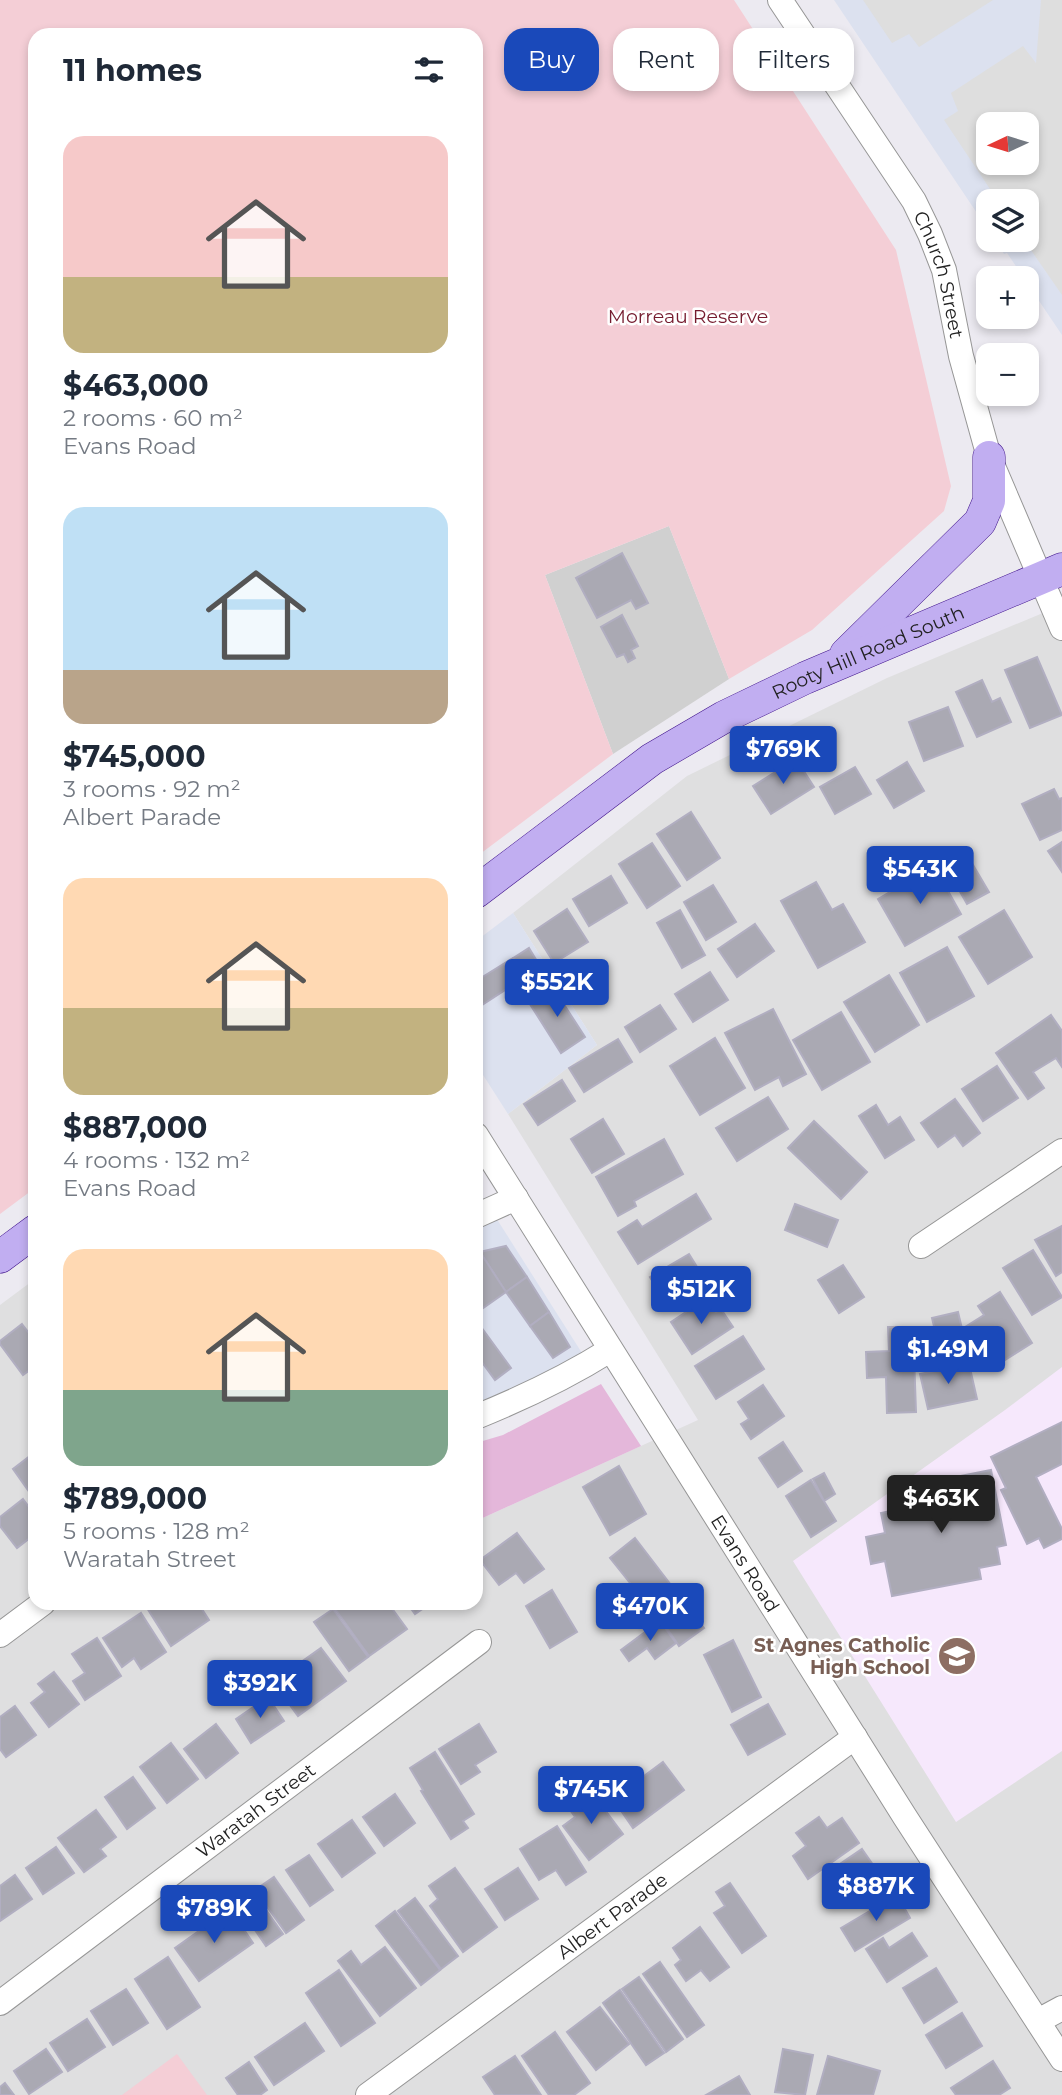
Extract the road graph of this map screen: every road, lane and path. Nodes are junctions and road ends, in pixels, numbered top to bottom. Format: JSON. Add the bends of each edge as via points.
{"nodes":[{"id":1,"x":780,"y":0,"type":"edge"},
{"id":2,"x":989,"y":457,"type":"junction"},
{"id":3,"x":1052,"y":573,"type":"edge"},
{"id":4,"x":1062,"y":628,"type":"edge"},
{"id":5,"x":832,"y":667,"type":"junction"},
{"id":6,"x":483,"y":887,"type":"edge"},
{"id":7,"x":483,"y":1146,"type":"edge"},
{"id":8,"x":1062,"y":1152,"type":"edge"},
{"id":9,"x":516,"y":1198,"type":"junction"},
{"id":10,"x":483,"y":1213,"type":"edge"},
{"id":11,"x":28,"y":1236,"type":"edge"},
{"id":12,"x":921,"y":1246,"type":"dead end"},
{"id":13,"x":0,"y":1257,"type":"edge"},
{"id":14,"x":610,"y":1350,"type":"junction"},
{"id":15,"x":483,"y":1414,"type":"edge"},
{"id":16,"x":34,"y":1610,"type":"edge"},
{"id":17,"x":0,"y":1635,"type":"edge"},
{"id":18,"x":479,"y":1642,"type":"dead end"},
{"id":19,"x":855,"y":1737,"type":"junction"},
{"id":20,"x":0,"y":2003,"type":"edge"},
{"id":21,"x":1062,"y":2008,"type":"edge"},
{"id":22,"x":1038,"y":2021,"type":"junction"},
{"id":23,"x":1062,"y":2059,"type":"edge"},
{"id":24,"x":368,"y":2095,"type":"edge"}],
"edges":[{"from":1,"to":2,"type":"street","name":"Church Street","via":[[914,201],[930,234],[944,270],[961,356]]},
{"from":2,"to":3,"type":"street","name":"Church Street"},
{"from":2,"to":5,"type":"main road","via":[[989,501],[980,522]]},
{"from":3,"to":4,"type":"street","name":"Church Street"},
{"from":3,"to":5,"type":"main road","name":"Rooty Hill Road South"},
{"from":5,"to":6,"type":"main road","name":"Rooty Hill Road South","via":[[724,717],[652,759]]},
{"from":7,"to":9,"type":"street","name":"Evans Road"},
{"from":8,"to":12,"type":"street"},
{"from":9,"to":10,"type":"street"},
{"from":9,"to":14,"type":"street","name":"Evans Road"},
{"from":11,"to":13,"type":"main road"},
{"from":14,"to":15,"type":"street","via":[[541,1390]]},
{"from":14,"to":19,"type":"street","name":"Evans Road"},
{"from":16,"to":17,"type":"street"},
{"from":18,"to":20,"type":"street","name":"Waratah Street"},
{"from":19,"to":22,"type":"street","name":"Evans Road"},
{"from":19,"to":24,"type":"street","name":"Albert Parade"},
{"from":21,"to":22,"type":"street"},
{"from":22,"to":23,"type":"street","name":"Evans Road"}]}
